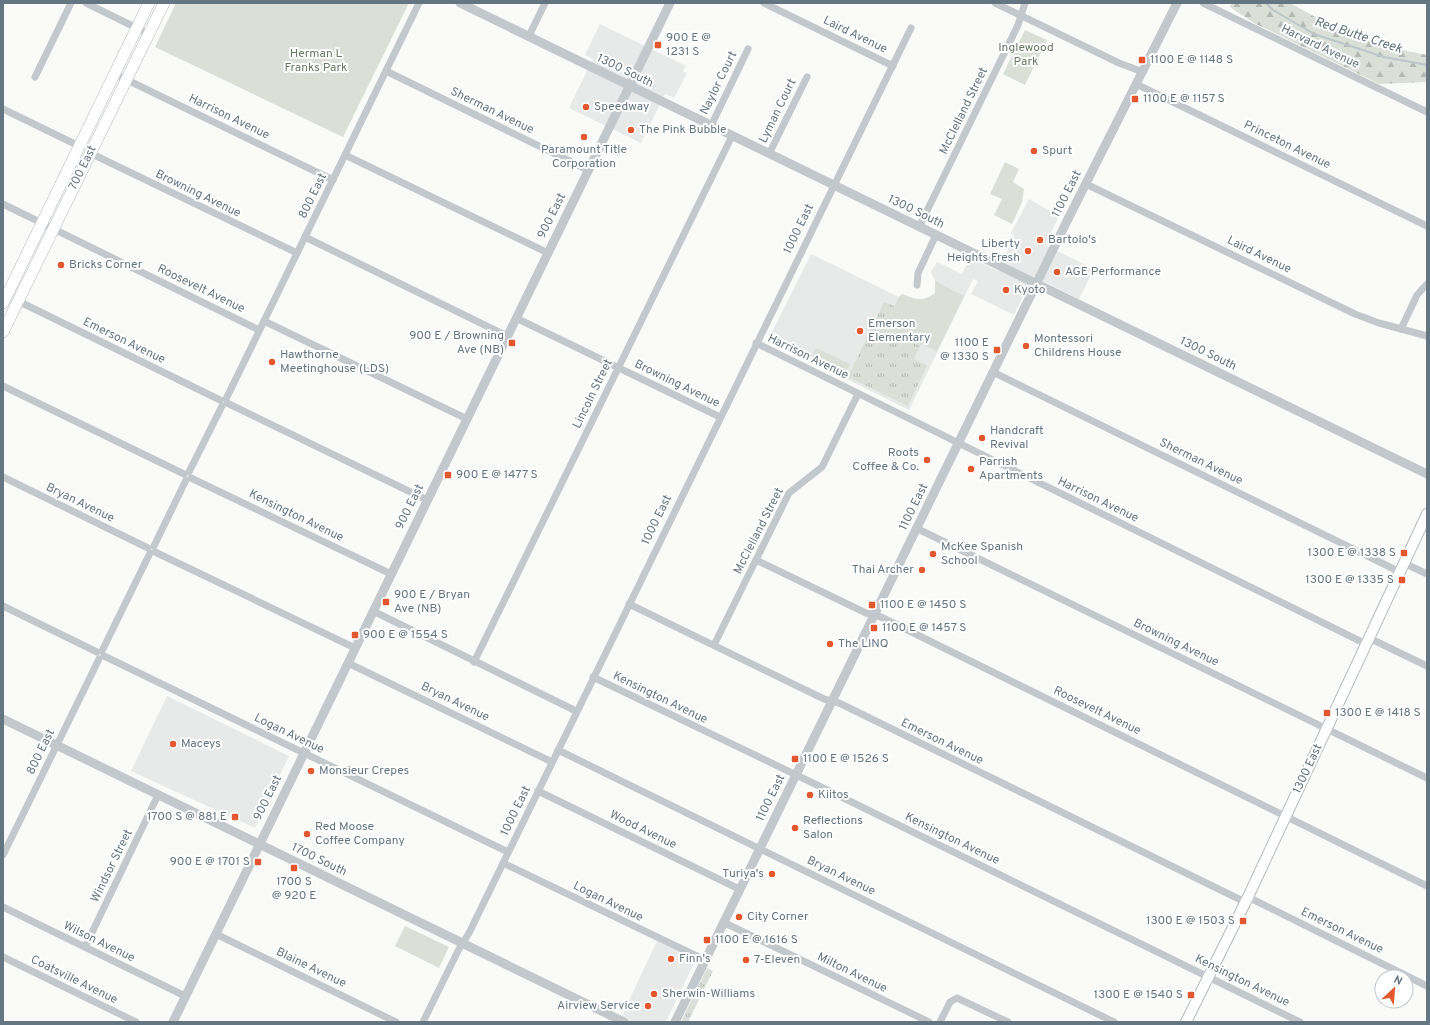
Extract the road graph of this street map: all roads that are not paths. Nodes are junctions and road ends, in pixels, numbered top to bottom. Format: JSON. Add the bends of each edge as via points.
{"nodes":[{"id":1,"x":71,"y":3,"type":"edge"},
{"id":2,"x":86,"y":3,"type":"edge"},
{"id":3,"x":149,"y":3,"type":"edge"},
{"id":4,"x":164,"y":3,"type":"edge"},
{"id":5,"x":419,"y":3,"type":"edge"},
{"id":6,"x":460,"y":3,"type":"edge"},
{"id":7,"x":545,"y":3,"type":"edge"},
{"id":8,"x":670,"y":3,"type":"edge"},
{"id":9,"x":764,"y":3,"type":"edge"},
{"id":10,"x":994,"y":3,"type":"edge"},
{"id":11,"x":1025,"y":3,"type":"edge"},
{"id":12,"x":1177,"y":3,"type":"edge"},
{"id":13,"x":1203,"y":3,"type":"edge"},
{"id":14,"x":1021,"y":15,"type":"junction"},
{"id":15,"x":137,"y":28,"type":"junction"},
{"id":16,"x":911,"y":28,"type":"dead end"},
{"id":17,"x":149,"y":34,"type":"junction"},
{"id":18,"x":529,"y":36,"type":"junction"},
{"id":19,"x":748,"y":49,"type":"dead end"},
{"id":20,"x":893,"y":66,"type":"junction"},
{"id":21,"x":386,"y":71,"type":"junction"},
{"id":22,"x":1143,"y":72,"type":"junction"},
{"id":23,"x":115,"y":74,"type":"junction"},
{"id":24,"x":35,"y":77,"type":"dead end"},
{"id":25,"x":807,"y":77,"type":"dead end"},
{"id":26,"x":126,"y":79,"type":"junction"},
{"id":27,"x":1136,"y":84,"type":"junction"},
{"id":28,"x":629,"y":86,"type":"junction"},
{"id":29,"x":3,"y":109,"type":"edge"},
{"id":30,"x":1427,"y":112,"type":"edge"},
{"id":31,"x":711,"y":126,"type":"junction"},
{"id":32,"x":732,"y":136,"type":"junction"},
{"id":33,"x":79,"y":146,"type":"junction"},
{"id":34,"x":90,"y":154,"type":"junction"},
{"id":35,"x":769,"y":154,"type":"junction"},
{"id":36,"x":345,"y":155,"type":"junction"},
{"id":37,"x":588,"y":170,"type":"junction"},
{"id":38,"x":333,"y":180,"type":"junction"},
{"id":39,"x":1086,"y":184,"type":"junction"},
{"id":40,"x":834,"y":186,"type":"junction"},
{"id":41,"x":3,"y":204,"type":"edge"},
{"id":42,"x":42,"y":223,"type":"junction"},
{"id":43,"x":1427,"y":226,"type":"edge"},
{"id":44,"x":919,"y":227,"type":"junction"},
{"id":45,"x":53,"y":229,"type":"junction"},
{"id":46,"x":936,"y":235,"type":"junction"},
{"id":47,"x":305,"y":237,"type":"junction"},
{"id":48,"x":548,"y":253,"type":"junction"},
{"id":49,"x":297,"y":254,"type":"junction"},
{"id":50,"x":1036,"y":284,"type":"junction"},
{"id":51,"x":1427,"y":284,"type":"edge"},
{"id":52,"x":918,"y":285,"type":"dead end"},
{"id":53,"x":18,"y":302,"type":"junction"},
{"id":54,"x":3,"y":303,"type":"edge"},
{"id":55,"x":516,"y":318,"type":"junction"},
{"id":56,"x":264,"y":321,"type":"junction"},
{"id":57,"x":1401,"y":329,"type":"junction"},
{"id":58,"x":259,"y":330,"type":"junction"},
{"id":59,"x":3,"y":332,"type":"edge"},
{"id":60,"x":507,"y":336,"type":"junction"},
{"id":61,"x":1427,"y":336,"type":"edge"},
{"id":62,"x":756,"y":343,"type":"junction"},
{"id":63,"x":618,"y":368,"type":"junction"},
{"id":64,"x":993,"y":372,"type":"junction"},
{"id":65,"x":3,"y":386,"type":"edge"},
{"id":66,"x":858,"y":394,"type":"junction"},
{"id":67,"x":223,"y":402,"type":"junction"},
{"id":68,"x":720,"y":417,"type":"junction"},
{"id":69,"x":467,"y":418,"type":"junction"},
{"id":70,"x":958,"y":444,"type":"junction"},
{"id":71,"x":1427,"y":474,"type":"edge"},
{"id":72,"x":187,"y":476,"type":"junction"},
{"id":73,"x":3,"y":477,"type":"edge"},
{"id":74,"x":427,"y":500,"type":"junction"},
{"id":75,"x":1427,"y":514,"type":"edge"},
{"id":76,"x":916,"y":528,"type":"junction"},
{"id":77,"x":152,"y":550,"type":"junction"},
{"id":78,"x":756,"y":560,"type":"junction"},
{"id":79,"x":1402,"y":567,"type":"junction"},
{"id":80,"x":391,"y":574,"type":"junction"},
{"id":81,"x":1427,"y":574,"type":"edge"},
{"id":82,"x":629,"y":604,"type":"junction"},
{"id":83,"x":3,"y":606,"type":"edge"},
{"id":84,"x":373,"y":611,"type":"junction"},
{"id":85,"x":874,"y":615,"type":"junction"},
{"id":86,"x":1368,"y":641,"type":"junction"},
{"id":87,"x":714,"y":645,"type":"junction"},
{"id":88,"x":355,"y":648,"type":"junction"},
{"id":89,"x":101,"y":655,"type":"junction"},
{"id":90,"x":474,"y":662,"type":"junction"},
{"id":91,"x":348,"y":663,"type":"junction"},
{"id":92,"x":1427,"y":666,"type":"edge"},
{"id":93,"x":592,"y":677,"type":"junction"},
{"id":94,"x":832,"y":701,"type":"junction"},
{"id":95,"x":576,"y":712,"type":"junction"},
{"id":96,"x":3,"y":719,"type":"edge"},
{"id":97,"x":1326,"y":729,"type":"junction"},
{"id":98,"x":57,"y":745,"type":"junction"},
{"id":99,"x":558,"y":750,"type":"junction"},
{"id":100,"x":304,"y":753,"type":"junction"},
{"id":101,"x":552,"y":762,"type":"junction"},
{"id":102,"x":796,"y":775,"type":"junction"},
{"id":103,"x":1427,"y":778,"type":"edge"},
{"id":104,"x":538,"y":791,"type":"junction"},
{"id":105,"x":158,"y":795,"type":"junction"},
{"id":106,"x":1285,"y":816,"type":"junction"},
{"id":107,"x":260,"y":844,"type":"junction"},
{"id":108,"x":760,"y":848,"type":"junction"},
{"id":109,"x":508,"y":852,"type":"junction"},
{"id":110,"x":3,"y":855,"type":"edge"},
{"id":111,"x":503,"y":863,"type":"junction"},
{"id":112,"x":1427,"y":886,"type":"edge"},
{"id":113,"x":739,"y":889,"type":"junction"},
{"id":114,"x":1246,"y":899,"type":"junction"},
{"id":115,"x":3,"y":907,"type":"edge"},
{"id":116,"x":723,"y":922,"type":"junction"},
{"id":117,"x":216,"y":934,"type":"junction"},
{"id":118,"x":463,"y":943,"type":"junction"},
{"id":119,"x":84,"y":947,"type":"junction"},
{"id":120,"x":3,"y":957,"type":"edge"},
{"id":121,"x":705,"y":960,"type":"junction"},
{"id":122,"x":1208,"y":977,"type":"junction"},
{"id":123,"x":1427,"y":986,"type":"edge"},
{"id":124,"x":185,"y":996,"type":"junction"},
{"id":125,"x":136,"y":1022,"type":"edge"},
{"id":126,"x":172,"y":1022,"type":"edge"},
{"id":127,"x":396,"y":1022,"type":"edge"},
{"id":128,"x":423,"y":1022,"type":"edge"},
{"id":129,"x":624,"y":1022,"type":"edge"},
{"id":130,"x":674,"y":1022,"type":"edge"},
{"id":131,"x":929,"y":1022,"type":"edge"},
{"id":132,"x":940,"y":1022,"type":"edge"},
{"id":133,"x":1008,"y":1022,"type":"edge"},
{"id":134,"x":1114,"y":1022,"type":"edge"},
{"id":135,"x":1186,"y":1022,"type":"edge"},
{"id":136,"x":1300,"y":1022,"type":"edge"}],
"edges":[{"from":1,"to":24,"type":"street"},
{"from":2,"to":15,"type":"street"},
{"from":3,"to":15,"type":"main road","name":"700 East"},
{"from":4,"to":17,"type":"main road","name":"700 East"},
{"from":5,"to":21,"type":"street","name":"800 East"},
{"from":6,"to":18,"type":"street","name":"1300 South"},
{"from":7,"to":18,"type":"street"},
{"from":8,"to":28,"type":"street","name":"900 East"},
{"from":9,"to":20,"type":"street","name":"Laird Avenue"},
{"from":10,"to":14,"type":"street"},
{"from":11,"to":14,"type":"street","name":"McClelland Street"},
{"from":12,"to":22,"type":"street","name":"1100 East"},
{"from":13,"to":30,"type":"street","name":"Harvard Avenue"},
{"from":14,"to":22,"type":"street"},
{"from":14,"to":44,"type":"street","name":"McClelland Street"},
{"from":15,"to":17,"type":"street"},
{"from":15,"to":23,"type":"main road","name":"700 East"},
{"from":16,"to":20,"type":"street","name":"1000 East"},
{"from":17,"to":26,"type":"main road","name":"700 East"},
{"from":18,"to":28,"type":"street","name":"1300 South"},
{"from":19,"to":31,"type":"street","name":"Naylor Court"},
{"from":20,"to":40,"type":"street","name":"1000 East"},
{"from":21,"to":36,"type":"street","name":"800 East"},
{"from":21,"to":37,"type":"street","name":"Sherman Avenue"},
{"from":22,"to":27,"type":"street","name":"1100 East"},
{"from":23,"to":26,"type":"street","name":"Harrison Avenue"},
{"from":23,"to":33,"type":"main road","name":"700 East"},
{"from":25,"to":35,"type":"street","name":"Lyman Court"},
{"from":26,"to":34,"type":"main road","name":"700 East"},
{"from":26,"to":38,"type":"street","name":"Harrison Avenue"},
{"from":27,"to":39,"type":"street","name":"1100 East"},
{"from":27,"to":43,"type":"street","name":"Princeton Avenue"},
{"from":28,"to":31,"type":"street","name":"1300 South"},
{"from":28,"to":37,"type":"street","name":"900 East"},
{"from":29,"to":33,"type":"street"},
{"from":31,"to":32,"type":"street","name":"1300 South"},
{"from":32,"to":35,"type":"street","name":"1300 South"},
{"from":32,"to":63,"type":"street","name":"Lincoln Street"},
{"from":33,"to":42,"type":"main road","name":"700 East"},
{"from":34,"to":45,"type":"main road","name":"700 East"},
{"from":34,"to":49,"type":"street","name":"Browning Avenue"},
{"from":35,"to":40,"type":"street","name":"1300 South"},
{"from":36,"to":38,"type":"street","name":"800 East"},
{"from":36,"to":48,"type":"street"},
{"from":37,"to":48,"type":"street","name":"900 East"},
{"from":38,"to":47,"type":"street","name":"800 East"},
{"from":39,"to":50,"type":"street","name":"1100 East"},
{"from":39,"to":57,"type":"street","name":"Laird Avenue","via":[[1355,314]]},
{"from":40,"to":44,"type":"street","name":"1300 South"},
{"from":40,"to":62,"type":"street","name":"1000 East"},
{"from":41,"to":42,"type":"street","name":"Roosevelt Avenue"},
{"from":42,"to":45,"type":"street","name":"Roosevelt Avenue"},
{"from":42,"to":54,"type":"main road","name":"700 East"},
{"from":44,"to":46,"type":"street","name":"1300 South"},
{"from":45,"to":53,"type":"main road","name":"700 East"},
{"from":45,"to":58,"type":"street","name":"Roosevelt Avenue"},
{"from":46,"to":50,"type":"street","name":"1300 South"},
{"from":46,"to":52,"type":"street","via":[[918,273]]},
{"from":47,"to":49,"type":"street","name":"800 East"},
{"from":47,"to":60,"type":"street"},
{"from":48,"to":55,"type":"street","name":"900 East"},
{"from":49,"to":56,"type":"street","name":"800 East"},
{"from":50,"to":64,"type":"street","name":"1100 East"},
{"from":50,"to":71,"type":"street","name":"1300 South"},
{"from":51,"to":57,"type":"street","via":[[1417,295]]},
{"from":53,"to":59,"type":"main road","name":"700 East"},
{"from":53,"to":67,"type":"street","name":"Emerson Avenue"},
{"from":55,"to":60,"type":"street","name":"900 East"},
{"from":55,"to":63,"type":"street","name":"Browning Avenue"},
{"from":56,"to":58,"type":"street","name":"800 East"},
{"from":56,"to":69,"type":"street"},
{"from":57,"to":61,"type":"street","name":"Laird Avenue"},
{"from":58,"to":67,"type":"street","name":"800 East"},
{"from":60,"to":69,"type":"street","name":"900 East"},
{"from":62,"to":66,"type":"street","name":"Harrison Avenue"},
{"from":62,"to":68,"type":"street","name":"1000 East"},
{"from":63,"to":68,"type":"street","name":"Browning Avenue"},
{"from":63,"to":90,"type":"street","name":"Lincoln Street"},
{"from":64,"to":70,"type":"street","name":"1100 East"},
{"from":64,"to":79,"type":"street","name":"Sherman Avenue"},
{"from":65,"to":72,"type":"street","name":"Kensington Avenue"},
{"from":66,"to":70,"type":"street","name":"Harrison Avenue"},
{"from":66,"to":78,"type":"street","name":"McClelland Street","via":[[822,467],[790,491]]},
{"from":67,"to":72,"type":"street","name":"800 East"},
{"from":67,"to":74,"type":"street","name":"Emerson Avenue"},
{"from":68,"to":82,"type":"street","name":"1000 East"},
{"from":69,"to":74,"type":"street","name":"900 East"},
{"from":70,"to":76,"type":"street","name":"1100 East"},
{"from":70,"to":86,"type":"street","name":"Harrison Avenue"},
{"from":72,"to":77,"type":"street","name":"800 East"},
{"from":72,"to":80,"type":"street","name":"Kensington Avenue"},
{"from":73,"to":77,"type":"street","name":"Bryan Avenue"},
{"from":74,"to":80,"type":"street","name":"900 East"},
{"from":75,"to":79,"type":"main road","name":"1300 East"},
{"from":76,"to":85,"type":"street","name":"1100 East"},
{"from":76,"to":97,"type":"street","name":"Browning Avenue"},
{"from":77,"to":88,"type":"street","name":"Bryan Avenue"},
{"from":77,"to":89,"type":"street","name":"800 East"},
{"from":78,"to":85,"type":"street","name":"Roosevelt Avenue"},
{"from":78,"to":87,"type":"street","name":"McClelland Street"},
{"from":79,"to":81,"type":"street","name":"Sherman Avenue"},
{"from":79,"to":86,"type":"main road","name":"1300 East"},
{"from":80,"to":84,"type":"street","name":"900 East"},
{"from":82,"to":87,"type":"street","name":"Emerson Avenue"},
{"from":82,"to":93,"type":"street","name":"1000 East"},
{"from":83,"to":89,"type":"street","name":"Logan Avenue"},
{"from":84,"to":88,"type":"street","name":"900 East"},
{"from":84,"to":90,"type":"street"},
{"from":85,"to":94,"type":"street","name":"1100 East"},
{"from":85,"to":106,"type":"street","name":"Roosevelt Avenue"},
{"from":86,"to":92,"type":"street","name":"Harrison Avenue"},
{"from":86,"to":97,"type":"main road","name":"1300 East"},
{"from":87,"to":94,"type":"street","name":"Emerson Avenue"},
{"from":88,"to":91,"type":"street","name":"900 East"},
{"from":89,"to":98,"type":"street","name":"800 East"},
{"from":89,"to":100,"type":"street","name":"Logan Avenue"},
{"from":90,"to":95,"type":"street"},
{"from":91,"to":100,"type":"street","name":"900 East"},
{"from":91,"to":101,"type":"street","name":"Bryan Avenue"},
{"from":93,"to":95,"type":"street","name":"1000 East"},
{"from":93,"to":102,"type":"street","name":"Kensington Avenue"},
{"from":94,"to":102,"type":"street","name":"1100 East"},
{"from":94,"to":114,"type":"street","name":"Emerson Avenue"},
{"from":95,"to":99,"type":"street","name":"1000 East"},
{"from":96,"to":98,"type":"street","name":"1700 South"},
{"from":97,"to":103,"type":"street","name":"Browning Avenue"},
{"from":97,"to":106,"type":"main road","name":"1300 East"},
{"from":98,"to":105,"type":"street","name":"1700 South"},
{"from":98,"to":110,"type":"street","name":"800 East"},
{"from":99,"to":101,"type":"street","name":"1000 East"},
{"from":99,"to":108,"type":"street","name":"Bryan Avenue"},
{"from":100,"to":107,"type":"street","name":"900 East"},
{"from":100,"to":109,"type":"street","name":"Logan Avenue"},
{"from":101,"to":104,"type":"street","name":"1000 East"},
{"from":102,"to":108,"type":"street","name":"1100 East"},
{"from":102,"to":122,"type":"street","name":"Kensington Avenue"},
{"from":104,"to":109,"type":"street","name":"1000 East"},
{"from":104,"to":113,"type":"street","name":"Wood Avenue"},
{"from":105,"to":107,"type":"street","name":"1700 South"},
{"from":105,"to":119,"type":"street","name":"Windsor Street"},
{"from":106,"to":112,"type":"street","name":"Roosevelt Avenue"},
{"from":106,"to":114,"type":"main road","name":"1300 East"},
{"from":107,"to":117,"type":"street","name":"900 East"},
{"from":107,"to":118,"type":"street","name":"1700 South"},
{"from":108,"to":113,"type":"street","name":"1100 East"},
{"from":108,"to":134,"type":"street","name":"Bryan Avenue"},
{"from":109,"to":111,"type":"street","name":"1000 East"},
{"from":111,"to":118,"type":"street","name":"1000 East"},
{"from":111,"to":121,"type":"street","name":"Logan Avenue"},
{"from":113,"to":116,"type":"street","name":"1100 East"},
{"from":114,"to":122,"type":"main road","name":"1300 East"},
{"from":114,"to":123,"type":"street","name":"Emerson Avenue"},
{"from":115,"to":119,"type":"street","name":"Wilson Avenue"},
{"from":116,"to":121,"type":"street","name":"1100 East"},
{"from":116,"to":131,"type":"street","name":"Milton Avenue"},
{"from":117,"to":124,"type":"street","name":"900 East"},
{"from":117,"to":127,"type":"street","name":"Blaine Avenue"},
{"from":118,"to":128,"type":"street","name":"1000 East"},
{"from":118,"to":129,"type":"street","name":"1700 South"},
{"from":119,"to":124,"type":"street","name":"Wilson Avenue"},
{"from":120,"to":125,"type":"street","name":"Coatsville Avenue"},
{"from":121,"to":130,"type":"street","name":"1100 East"},
{"from":122,"to":135,"type":"main road","name":"1300 East"},
{"from":122,"to":136,"type":"street","name":"Kensington Avenue"},
{"from":124,"to":126,"type":"street","name":"900 East"},
{"from":132,"to":133,"type":"street","via":[[952,999],[959,999]]}]}
